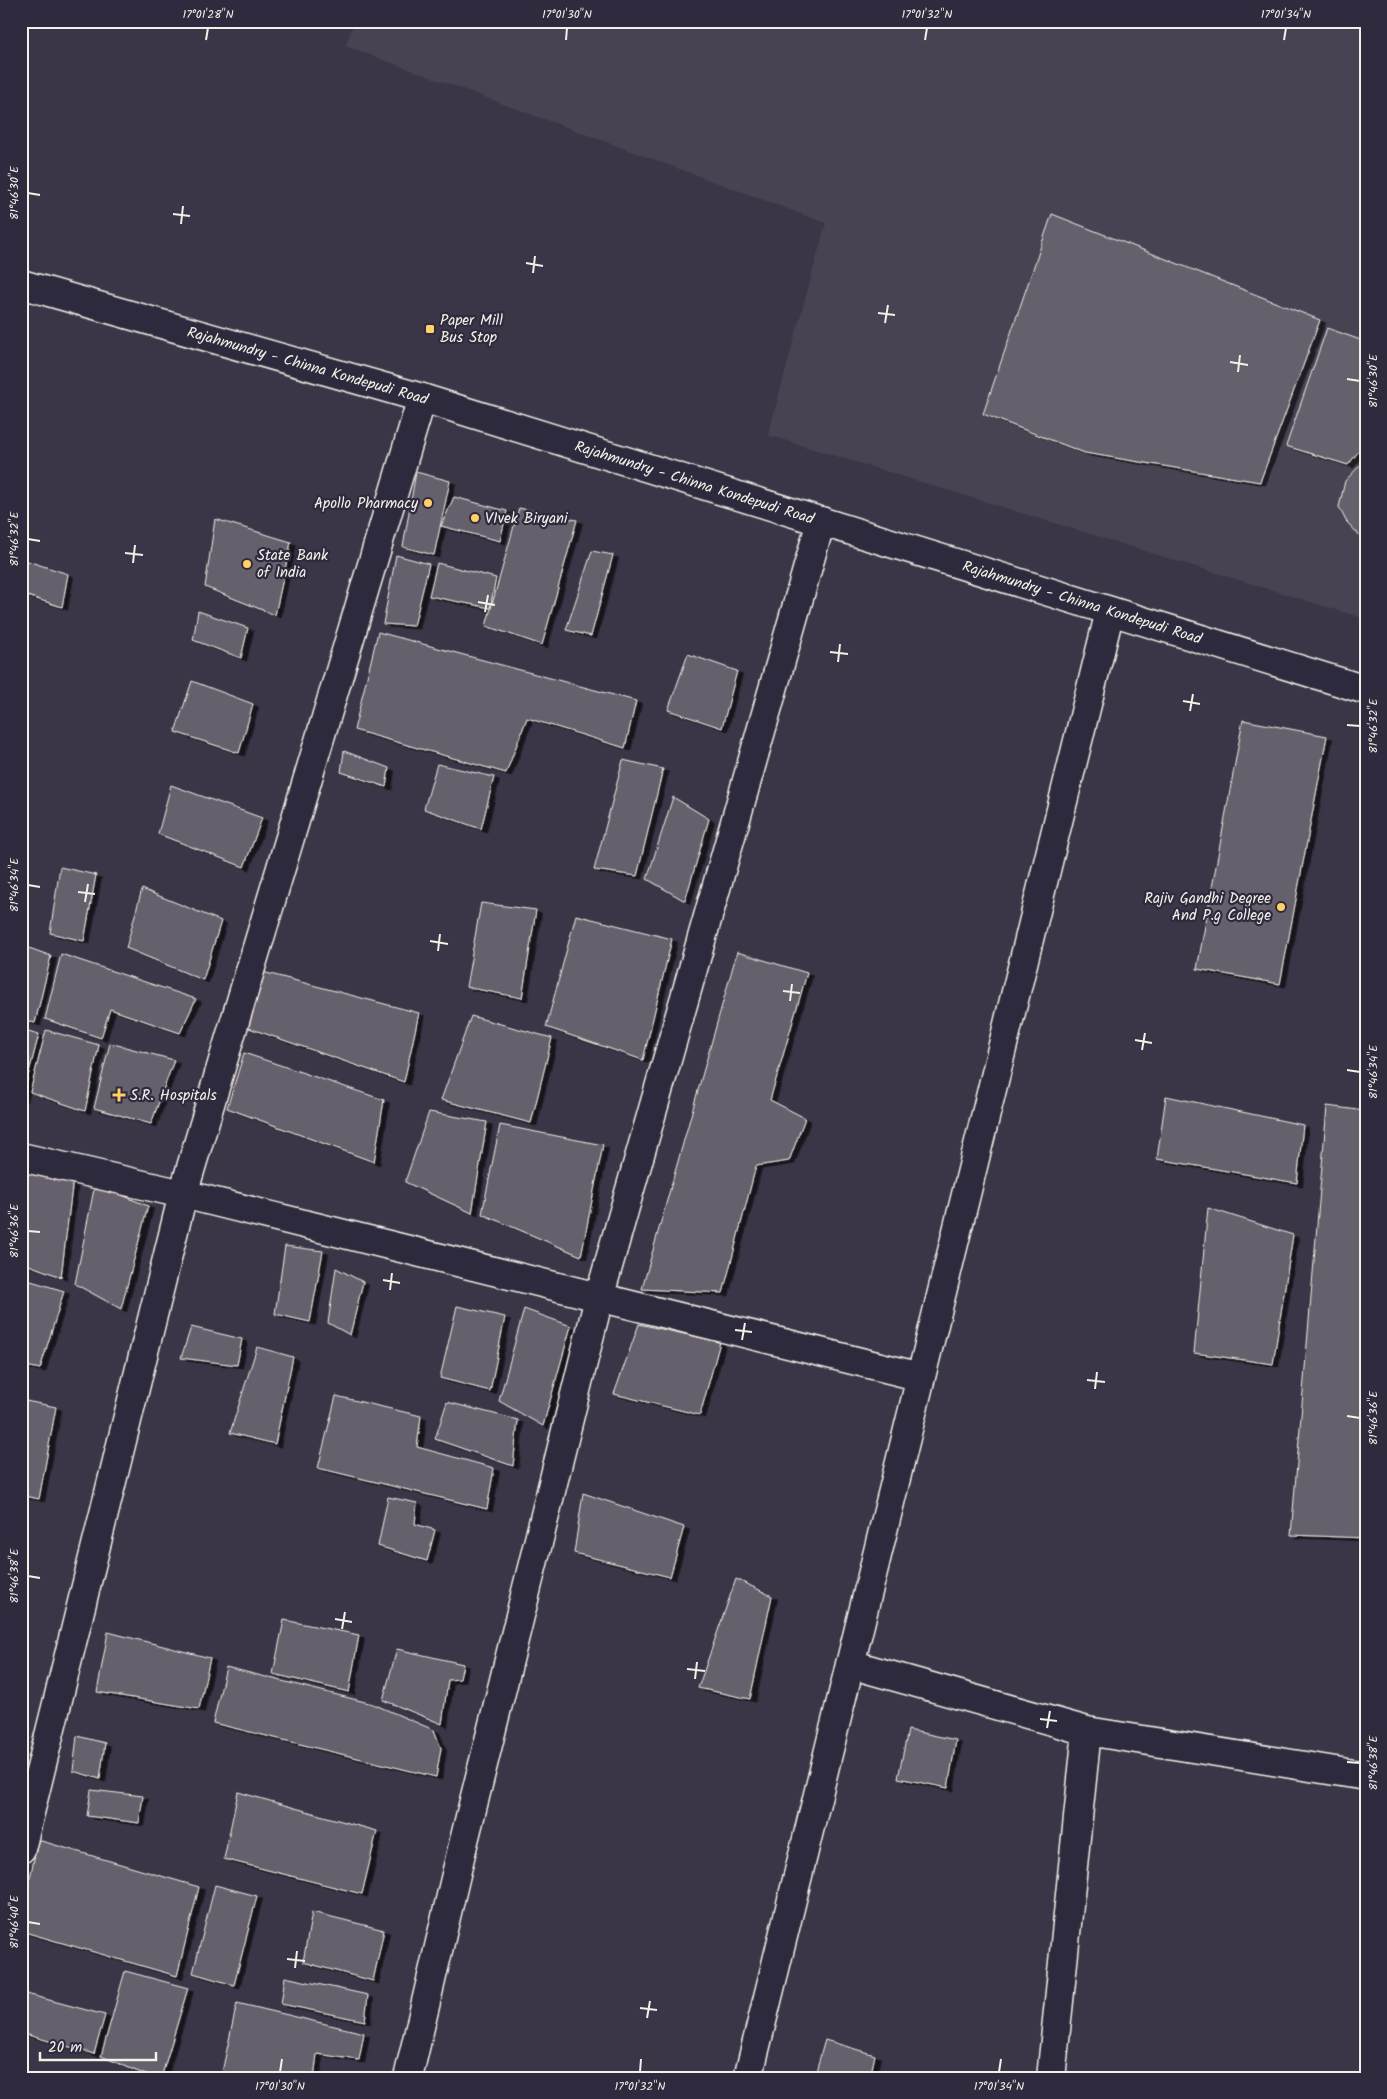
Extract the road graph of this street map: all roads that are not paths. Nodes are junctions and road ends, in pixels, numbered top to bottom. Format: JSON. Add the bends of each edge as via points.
{"nodes":[{"id":1,"x":21,"y":284,"type":"edge"},
{"id":2,"x":422,"y":398,"type":"junction"},
{"id":3,"x":821,"y":521,"type":"junction"},
{"id":4,"x":1110,"y":611,"type":"junction"},
{"id":5,"x":1366,"y":690,"type":"edge"},
{"id":6,"x":21,"y":1157,"type":"edge"},
{"id":7,"x":183,"y":1194,"type":"junction"},
{"id":8,"x":599,"y":1298,"type":"junction"},
{"id":9,"x":921,"y":1377,"type":"junction"},
{"id":10,"x":850,"y":1664,"type":"junction"},
{"id":11,"x":1087,"y":1731,"type":"junction"},
{"id":12,"x":1366,"y":1776,"type":"edge"},
{"id":13,"x":21,"y":1849,"type":"edge"},
{"id":14,"x":408,"y":2078,"type":"edge"},
{"id":15,"x":748,"y":2078,"type":"edge"},
{"id":16,"x":1051,"y":2078,"type":"edge"}],
"edges":[{"from":1,"to":2,"type":"street","name":"Rajahmundry - Chinna Kondepudi Road"},
{"from":2,"to":3,"type":"street","name":"Rajahmundry - Chinna Kondepudi Road"},
{"from":2,"to":7,"type":"street"},
{"from":3,"to":4,"type":"street","name":"Rajahmundry - Chinna Kondepudi Road"},
{"from":3,"to":8,"type":"street"},
{"from":4,"to":5,"type":"street","name":"Rajahmundry - Chinna Kondepudi Road"},
{"from":4,"to":9,"type":"street"},
{"from":6,"to":7,"type":"street"},
{"from":7,"to":8,"type":"street"},
{"from":7,"to":13,"type":"street"},
{"from":8,"to":9,"type":"street"},
{"from":8,"to":14,"type":"street","via":[[466,1829]]},
{"from":9,"to":10,"type":"street"},
{"from":10,"to":11,"type":"street"},
{"from":10,"to":15,"type":"street"},
{"from":11,"to":12,"type":"street"},
{"from":11,"to":16,"type":"street"}]}
